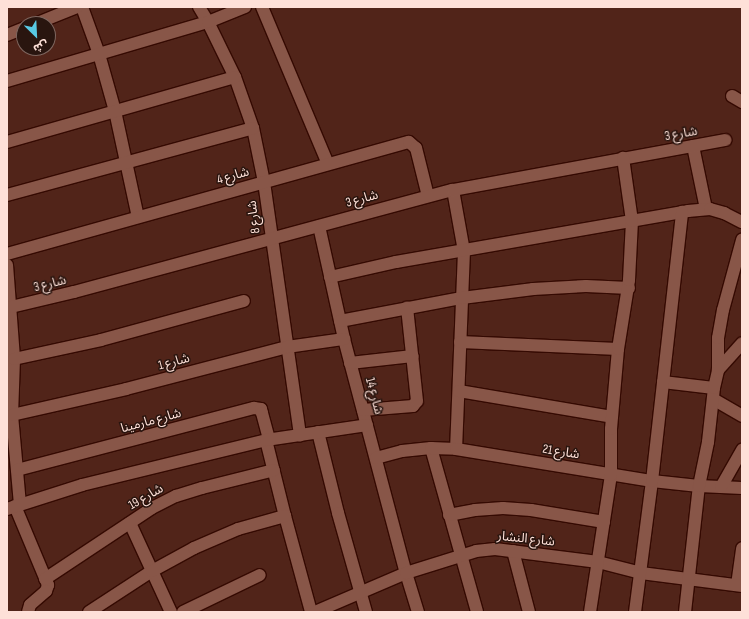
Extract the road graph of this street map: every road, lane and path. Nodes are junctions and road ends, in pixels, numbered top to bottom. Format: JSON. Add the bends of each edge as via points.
{"nodes":[{"id":1,"x":77,"y":7,"type":"edge"},
{"id":2,"x":82,"y":7,"type":"edge"},
{"id":3,"x":199,"y":7,"type":"edge"},
{"id":4,"x":245,"y":7,"type":"edge"},
{"id":5,"x":262,"y":7,"type":"edge"},
{"id":6,"x":55,"y":16,"type":"edge"},
{"id":7,"x":208,"y":22,"type":"junction"},
{"id":8,"x":100,"y":54,"type":"junction"},
{"id":9,"x":235,"y":78,"type":"junction"},
{"id":10,"x":7,"y":81,"type":"edge"},
{"id":11,"x":115,"y":111,"type":"junction"},
{"id":12,"x":253,"y":128,"type":"junction"},
{"id":13,"x":725,"y":140,"type":"dead end"},
{"id":14,"x":7,"y":142,"type":"edge"},
{"id":15,"x":693,"y":146,"type":"junction"},
{"id":16,"x":623,"y":158,"type":"junction"},
{"id":17,"x":126,"y":163,"type":"junction"},
{"id":18,"x":328,"y":164,"type":"junction"},
{"id":19,"x":264,"y":182,"type":"junction"},
{"id":20,"x":453,"y":190,"type":"junction"},
{"id":21,"x":7,"y":195,"type":"edge"},
{"id":22,"x":428,"y":196,"type":"junction"},
{"id":23,"x":706,"y":209,"type":"junction"},
{"id":24,"x":682,"y":212,"type":"junction"},
{"id":25,"x":138,"y":217,"type":"junction"},
{"id":26,"x":632,"y":221,"type":"junction"},
{"id":27,"x":742,"y":222,"type":"edge"},
{"id":28,"x":319,"y":226,"type":"junction"},
{"id":29,"x":270,"y":239,"type":"junction"},
{"id":30,"x":742,"y":240,"type":"edge"},
{"id":31,"x":464,"y":250,"type":"junction"},
{"id":32,"x":7,"y":254,"type":"edge"},
{"id":33,"x":7,"y":265,"type":"edge"},
{"id":34,"x":330,"y":277,"type":"junction"},
{"id":35,"x":628,"y":288,"type":"junction"},
{"id":36,"x":462,"y":298,"type":"junction"},
{"id":37,"x":244,"y":302,"type":"dead end"},
{"id":38,"x":11,"y":307,"type":"junction"},
{"id":39,"x":407,"y":308,"type":"junction"},
{"id":40,"x":340,"y":322,"type":"junction"},
{"id":41,"x":344,"y":339,"type":"junction"},
{"id":42,"x":460,"y":342,"type":"junction"},
{"id":43,"x":742,"y":343,"type":"edge"},
{"id":44,"x":287,"y":347,"type":"junction"},
{"id":45,"x":618,"y":349,"type":"junction"},
{"id":46,"x":413,"y":356,"type":"junction"},
{"id":47,"x":14,"y":359,"type":"junction"},
{"id":48,"x":350,"y":363,"type":"junction"},
{"id":49,"x":718,"y":370,"type":"junction"},
{"id":50,"x":663,"y":382,"type":"junction"},
{"id":51,"x":459,"y":391,"type":"junction"},
{"id":52,"x":714,"y":394,"type":"junction"},
{"id":53,"x":363,"y":410,"type":"junction"},
{"id":54,"x":12,"y":414,"type":"junction"},
{"id":55,"x":612,"y":416,"type":"junction"},
{"id":56,"x":742,"y":416,"type":"edge"},
{"id":57,"x":367,"y":425,"type":"junction"},
{"id":58,"x":318,"y":432,"type":"junction"},
{"id":59,"x":300,"y":435,"type":"junction"},
{"id":60,"x":268,"y":440,"type":"junction"},
{"id":61,"x":431,"y":448,"type":"junction"},
{"id":62,"x":456,"y":449,"type":"junction"},
{"id":63,"x":742,"y":450,"type":"edge"},
{"id":64,"x":376,"y":458,"type":"junction"},
{"id":65,"x":17,"y":470,"type":"junction"},
{"id":66,"x":274,"y":470,"type":"junction"},
{"id":67,"x":611,"y":475,"type":"junction"},
{"id":68,"x":652,"y":481,"type":"junction"},
{"id":69,"x":699,"y":486,"type":"junction"},
{"id":70,"x":721,"y":488,"type":"junction"},
{"id":71,"x":742,"y":488,"type":"edge"},
{"id":72,"x":14,"y":507,"type":"edge"},
{"id":73,"x":450,"y":515,"type":"junction"},
{"id":74,"x":285,"y":516,"type":"junction"},
{"id":75,"x":604,"y":522,"type":"junction"},
{"id":76,"x":130,"y":523,"type":"junction"},
{"id":77,"x":742,"y":548,"type":"edge"},
{"id":78,"x":513,"y":551,"type":"junction"},
{"id":79,"x":461,"y":555,"type":"junction"},
{"id":80,"x":598,"y":562,"type":"junction"},
{"id":81,"x":152,"y":571,"type":"junction"},
{"id":82,"x":406,"y":573,"type":"junction"},
{"id":83,"x":641,"y":573,"type":"junction"},
{"id":84,"x":260,"y":575,"type":"dead end"},
{"id":85,"x":45,"y":579,"type":"junction"},
{"id":86,"x":689,"y":580,"type":"junction"},
{"id":87,"x":739,"y":585,"type":"edge"},
{"id":88,"x":361,"y":593,"type":"junction"},
{"id":89,"x":28,"y":612,"type":"edge"},
{"id":90,"x":89,"y":612,"type":"edge"},
{"id":91,"x":170,"y":612,"type":"edge"},
{"id":92,"x":183,"y":612,"type":"edge"},
{"id":93,"x":311,"y":612,"type":"edge"},
{"id":94,"x":315,"y":612,"type":"edge"},
{"id":95,"x":366,"y":612,"type":"edge"},
{"id":96,"x":418,"y":612,"type":"edge"},
{"id":97,"x":477,"y":612,"type":"edge"},
{"id":98,"x":529,"y":612,"type":"edge"},
{"id":99,"x":590,"y":612,"type":"edge"},
{"id":100,"x":635,"y":612,"type":"edge"},
{"id":101,"x":685,"y":612,"type":"edge"}],
"edges":[{"from":1,"to":6,"type":"street"},
{"from":2,"to":8,"type":"street"},
{"from":3,"to":7,"type":"street","name":"شارع 8"},
{"from":4,"to":7,"type":"street"},
{"from":5,"to":18,"type":"street"},
{"from":7,"to":8,"type":"street"},
{"from":7,"to":9,"type":"street","name":"شارع 8"},
{"from":8,"to":10,"type":"street"},
{"from":8,"to":11,"type":"street"},
{"from":9,"to":11,"type":"street"},
{"from":9,"to":12,"type":"street","name":"شارع 8"},
{"from":11,"to":14,"type":"street"},
{"from":11,"to":17,"type":"street"},
{"from":12,"to":17,"type":"street"},
{"from":12,"to":19,"type":"street","name":"شارع 8"},
{"from":13,"to":15,"type":"street","name":"شارع 3"},
{"from":15,"to":16,"type":"street","name":"شارع 3"},
{"from":15,"to":23,"type":"street"},
{"from":16,"to":20,"type":"street","name":"شارع 3"},
{"from":16,"to":26,"type":"street"},
{"from":17,"to":21,"type":"street"},
{"from":17,"to":25,"type":"street"},
{"from":18,"to":19,"type":"street","name":"شارع 4"},
{"from":18,"to":22,"type":"street","name":"شارع 4","via":[[410,142],[416,148]]},
{"from":19,"to":25,"type":"street","name":"شارع 4"},
{"from":19,"to":29,"type":"street","name":"شارع 8"},
{"from":20,"to":22,"type":"street","name":"شارع 3"},
{"from":20,"to":31,"type":"street"},
{"from":22,"to":28,"type":"street","name":"شارع 3"},
{"from":23,"to":24,"type":"street"},
{"from":23,"to":27,"type":"street","via":[[724,213]]},
{"from":24,"to":26,"type":"street"},
{"from":24,"to":50,"type":"street"},
{"from":25,"to":32,"type":"street","name":"شارع 4"},
{"from":26,"to":31,"type":"street"},
{"from":26,"to":35,"type":"street"},
{"from":28,"to":29,"type":"street","name":"شارع 3"},
{"from":28,"to":34,"type":"street","name":"شارع 14"},
{"from":29,"to":38,"type":"street","name":"شارع 3"},
{"from":29,"to":44,"type":"street","name":"شارع 8"},
{"from":30,"to":49,"type":"street","via":[[723,310],[718,344]]},
{"from":31,"to":34,"type":"street"},
{"from":31,"to":36,"type":"street"},
{"from":33,"to":38,"type":"street"},
{"from":34,"to":40,"type":"street","name":"شارع 14"},
{"from":35,"to":36,"type":"street","via":[[586,286]]},
{"from":35,"to":45,"type":"street"},
{"from":36,"to":39,"type":"street"},
{"from":36,"to":42,"type":"street"},
{"from":37,"to":47,"type":"street","via":[[101,340]]},
{"from":38,"to":47,"type":"street"},
{"from":39,"to":40,"type":"street"},
{"from":39,"to":46,"type":"street"},
{"from":40,"to":41,"type":"street","name":"شارع 14"},
{"from":41,"to":44,"type":"street","name":"شارع 1"},
{"from":41,"to":48,"type":"street","name":"شارع 14"},
{"from":42,"to":45,"type":"street"},
{"from":42,"to":51,"type":"street"},
{"from":43,"to":49,"type":"street"},
{"from":44,"to":54,"type":"street","name":"شارع 1","via":[[126,389]]},
{"from":44,"to":59,"type":"street","name":"شارع 8"},
{"from":45,"to":55,"type":"street"},
{"from":46,"to":48,"type":"street"},
{"from":46,"to":53,"type":"street","via":[[416,404]]},
{"from":47,"to":54,"type":"street"},
{"from":48,"to":53,"type":"street","name":"شارع 14"},
{"from":49,"to":52,"type":"street"},
{"from":50,"to":52,"type":"street"},
{"from":50,"to":68,"type":"street"},
{"from":51,"to":55,"type":"street"},
{"from":51,"to":62,"type":"street"},
{"from":52,"to":56,"type":"street"},
{"from":52,"to":69,"type":"street"},
{"from":53,"to":57,"type":"street","name":"شارع 14"},
{"from":54,"to":65,"type":"street"},
{"from":55,"to":67,"type":"street"},
{"from":57,"to":58,"type":"street"},
{"from":57,"to":64,"type":"street","name":"شارع 14"},
{"from":58,"to":59,"type":"street"},
{"from":58,"to":88,"type":"street"},
{"from":59,"to":60,"type":"street"},
{"from":60,"to":65,"type":"street","name":"شارع مارمينا","via":[[262,413],[257,408]]},
{"from":60,"to":66,"type":"street"},
{"from":60,"to":72,"type":"street","via":[[82,485]]},
{"from":61,"to":62,"type":"street","name":"شارع 21"},
{"from":61,"to":64,"type":"street","name":"شارع 21","via":[[402,451]]},
{"from":61,"to":73,"type":"street"},
{"from":62,"to":67,"type":"street","name":"شارع 21"},
{"from":63,"to":70,"type":"street"},
{"from":64,"to":82,"type":"street","name":"شارع 14"},
{"from":65,"to":72,"type":"street"},
{"from":66,"to":74,"type":"street"},
{"from":66,"to":76,"type":"street","name":"شارع 19","via":[[176,496]]},
{"from":67,"to":68,"type":"street","name":"شارع 21"},
{"from":67,"to":75,"type":"street"},
{"from":68,"to":69,"type":"street","name":"شارع 21"},
{"from":68,"to":83,"type":"street"},
{"from":69,"to":70,"type":"street","name":"شارع 21"},
{"from":69,"to":86,"type":"street"},
{"from":70,"to":71,"type":"street","name":"شارع 21"},
{"from":72,"to":85,"type":"street"},
{"from":73,"to":75,"type":"street","via":[[504,508]]},
{"from":73,"to":79,"type":"street"},
{"from":74,"to":81,"type":"street","via":[[238,529],[194,548]]},
{"from":74,"to":93,"type":"street"},
{"from":75,"to":80,"type":"street"},
{"from":76,"to":81,"type":"street"},
{"from":76,"to":85,"type":"street","name":"شارع 19"},
{"from":77,"to":87,"type":"street"},
{"from":78,"to":79,"type":"street","name":"شارع النشار","via":[[495,549]]},
{"from":78,"to":80,"type":"street","name":"شارع النشار"},
{"from":78,"to":98,"type":"street"},
{"from":79,"to":82,"type":"street","name":"شارع النشار"},
{"from":79,"to":97,"type":"street"},
{"from":80,"to":83,"type":"street","name":"شارع النشار"},
{"from":80,"to":99,"type":"street"},
{"from":81,"to":90,"type":"street"},
{"from":81,"to":91,"type":"street"},
{"from":82,"to":88,"type":"street","name":"شارع النشار"},
{"from":82,"to":96,"type":"street","name":"شارع 14"},
{"from":83,"to":86,"type":"street","name":"شارع النشار"},
{"from":83,"to":100,"type":"street"},
{"from":84,"to":92,"type":"street"},
{"from":85,"to":89,"type":"street","via":[[48,585],[46,591],[30,605]]},
{"from":86,"to":87,"type":"street","name":"شارع النشار"},
{"from":86,"to":101,"type":"street"},
{"from":88,"to":94,"type":"street","name":"شارع النشار"},
{"from":88,"to":95,"type":"street"}]}
